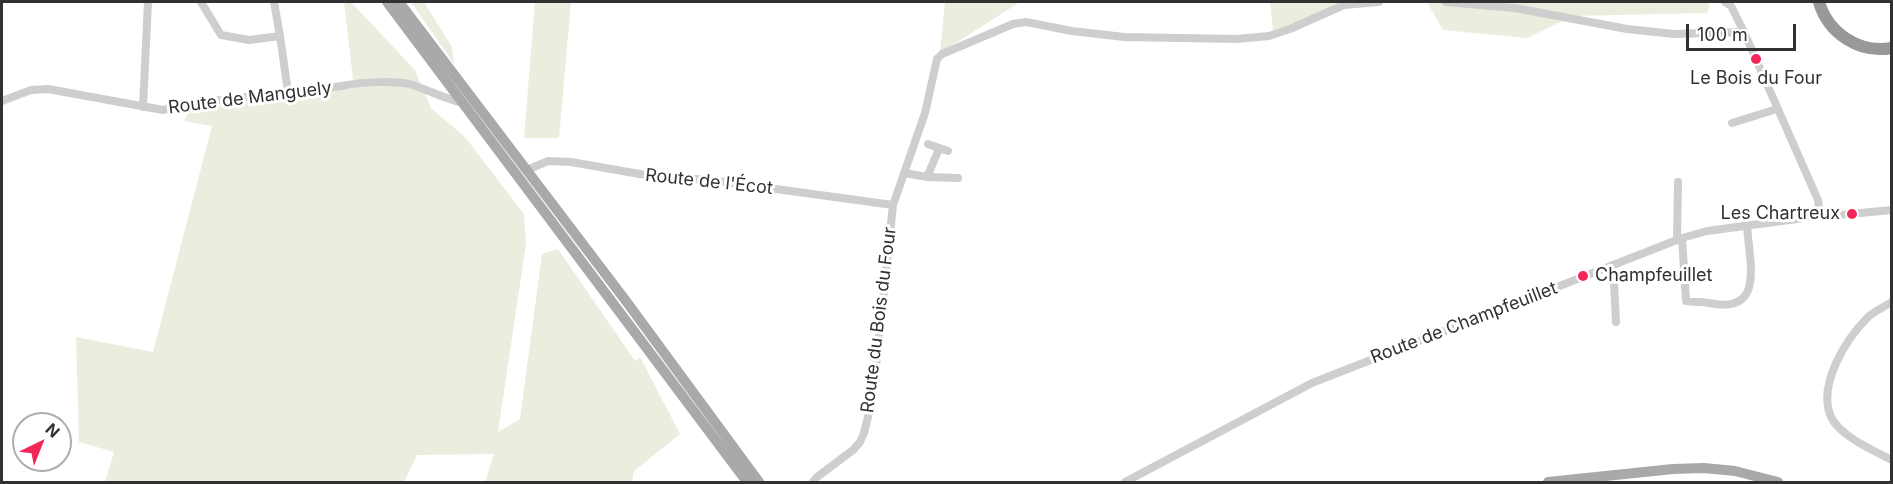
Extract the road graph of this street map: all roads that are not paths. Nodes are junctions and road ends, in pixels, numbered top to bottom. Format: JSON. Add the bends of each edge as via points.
{"nodes":[{"id":1,"x":148,"y":2,"type":"edge"},
{"id":2,"x":201,"y":2,"type":"edge"},
{"id":3,"x":274,"y":2,"type":"edge"},
{"id":4,"x":387,"y":2,"type":"edge"},
{"id":5,"x":399,"y":2,"type":"edge"},
{"id":6,"x":1379,"y":2,"type":"edge"},
{"id":7,"x":1446,"y":2,"type":"edge"},
{"id":8,"x":1725,"y":2,"type":"edge"},
{"id":9,"x":1819,"y":2,"type":"edge"},
{"id":10,"x":1825,"y":2,"type":"edge"},
{"id":11,"x":1744,"y":32,"type":"junction"},
{"id":12,"x":280,"y":36,"type":"junction"},
{"id":13,"x":1892,"y":47,"type":"edge"},
{"id":14,"x":288,"y":92,"type":"junction"},
{"id":15,"x":2,"y":101,"type":"edge"},
{"id":16,"x":462,"y":103,"type":"junction"},
{"id":17,"x":143,"y":107,"type":"junction"},
{"id":18,"x":1777,"y":109,"type":"junction"},
{"id":19,"x":1732,"y":123,"type":"dead end"},
{"id":20,"x":928,"y":144,"type":"dead end"},
{"id":21,"x":939,"y":148,"type":"junction"},
{"id":22,"x":948,"y":151,"type":"dead end"},
{"id":23,"x":527,"y":170,"type":"junction"},
{"id":24,"x":904,"y":173,"type":"junction"},
{"id":25,"x":927,"y":177,"type":"junction"},
{"id":26,"x":958,"y":178,"type":"dead end"},
{"id":27,"x":1678,"y":182,"type":"dead end"},
{"id":28,"x":893,"y":205,"type":"junction"},
{"id":29,"x":1892,"y":210,"type":"edge"},
{"id":30,"x":1820,"y":215,"type":"junction"},
{"id":31,"x":1747,"y":225,"type":"junction"},
{"id":32,"x":1679,"y":239,"type":"junction"},
{"id":33,"x":1613,"y":265,"type":"junction"},
{"id":34,"x":1892,"y":302,"type":"edge"},
{"id":35,"x":1616,"y":322,"type":"dead end"},
{"id":36,"x":713,"y":438,"type":"junction"},
{"id":37,"x":1892,"y":460,"type":"edge"},
{"id":38,"x":741,"y":483,"type":"edge"},
{"id":39,"x":747,"y":483,"type":"edge"},
{"id":40,"x":759,"y":483,"type":"edge"},
{"id":41,"x":813,"y":483,"type":"edge"},
{"id":42,"x":1125,"y":483,"type":"edge"},
{"id":43,"x":1548,"y":483,"type":"edge"},
{"id":44,"x":1778,"y":483,"type":"edge"}],
"edges":[{"from":1,"to":17,"type":"street"},
{"from":2,"to":12,"type":"street","via":[[221,35],[249,40]]},
{"from":3,"to":12,"type":"street"},
{"from":4,"to":16,"type":"main road"},
{"from":5,"to":23,"type":"main road"},
{"from":6,"to":24,"type":"street","name":"Route du Bois du Four","via":[[1344,5],[1269,36],[1236,39],[1124,37],[1026,22],[1013,24],[937,59],[925,113]]},
{"from":7,"to":11,"type":"street","via":[[1515,8],[1674,34]]},
{"from":8,"to":11,"type":"street"},
{"from":9,"to":13,"type":"highway","via":[[1831,26],[1847,39],[1871,49]]},
{"from":10,"to":13,"type":"highway","via":[[1833,19],[1846,32]]},
{"from":11,"to":18,"type":"street"},
{"from":12,"to":14,"type":"street"},
{"from":14,"to":16,"type":"street","name":"Route de Manguely","via":[[359,82],[410,84]]},
{"from":14,"to":17,"type":"street","name":"Route de Manguely","via":[[163,110]]},
{"from":15,"to":17,"type":"street","name":"Route de Manguely","via":[[31,90],[48,89]]},
{"from":16,"to":36,"type":"main road"},
{"from":18,"to":19,"type":"street"},
{"from":18,"to":30,"type":"street","via":[[1818,200]]},
{"from":20,"to":21,"type":"street"},
{"from":21,"to":22,"type":"street"},
{"from":21,"to":25,"type":"street"},
{"from":23,"to":28,"type":"street","name":"Route de l'Écot","via":[[548,161],[571,162],[651,176],[710,180]]},
{"from":23,"to":40,"type":"main road"},
{"from":24,"to":25,"type":"street"},
{"from":24,"to":28,"type":"street","name":"Route du Bois du Four"},
{"from":25,"to":26,"type":"street"},
{"from":27,"to":32,"type":"street"},
{"from":28,"to":41,"type":"street","name":"Route du Bois du Four","via":[[876,366],[864,433],[853,450]]},
{"from":29,"to":30,"type":"street","name":"Route de Champfeuillet"},
{"from":30,"to":31,"type":"street","name":"Route de Champfeuillet"},
{"from":31,"to":32,"type":"street","name":"Route de Champfeuillet"},
{"from":31,"to":32,"type":"street","via":[[1751,288],[1743,300],[1731,304],[1686,301]]},
{"from":32,"to":33,"type":"street","name":"Route de Champfeuillet"},
{"from":33,"to":35,"type":"street"},
{"from":33,"to":42,"type":"street","name":"Route de Champfeuillet","via":[[1312,382]]},
{"from":34,"to":37,"type":"street","via":[[1870,316],[1836,360],[1828,403],[1832,418],[1842,431]]},
{"from":36,"to":38,"type":"main road"},
{"from":36,"to":39,"type":"main road"},
{"from":43,"to":44,"type":"main road","via":[[1704,468],[1735,471]]}]}
